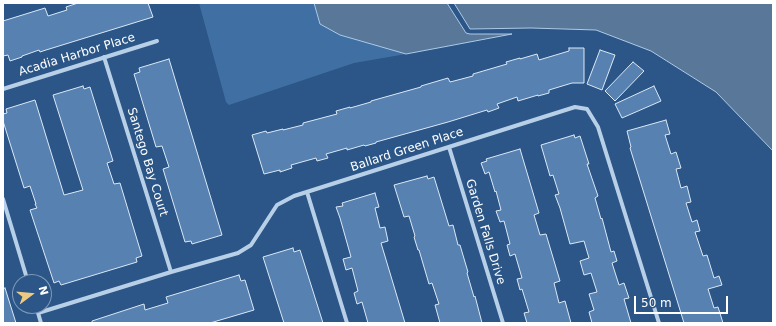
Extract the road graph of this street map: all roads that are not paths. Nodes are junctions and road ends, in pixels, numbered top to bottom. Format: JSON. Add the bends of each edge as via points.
{"nodes":[{"id":1,"x":157,"y":40,"type":"dead end"},
{"id":2,"x":104,"y":57,"type":"junction"},
{"id":3,"x":3,"y":88,"type":"edge"},
{"id":4,"x":449,"y":147,"type":"junction"},
{"id":5,"x":307,"y":192,"type":"junction"},
{"id":6,"x":3,"y":199,"type":"edge"},
{"id":7,"x":171,"y":272,"type":"junction"},
{"id":8,"x":26,"y":274,"type":"edge"},
{"id":9,"x":52,"y":309,"type":"edge"},
{"id":10,"x":347,"y":323,"type":"edge"},
{"id":11,"x":503,"y":323,"type":"edge"},
{"id":12,"x":659,"y":323,"type":"edge"}],
"edges":[{"from":1,"to":2,"type":"street","name":"Acadia Harbor Place"},
{"from":2,"to":3,"type":"street","name":"Acadia Harbor Place"},
{"from":2,"to":7,"type":"street","name":"Santego Bay Court"},
{"from":4,"to":5,"type":"street","name":"Ballard Green Place"},
{"from":4,"to":11,"type":"street","name":"Garden Falls Drive"},
{"from":4,"to":12,"type":"street","name":"Ballard Green Place","via":[[575,107],[587,109],[598,127]]},
{"from":5,"to":7,"type":"street","name":"Ballard Green Place","via":[[277,205],[251,245],[238,253]]},
{"from":5,"to":10,"type":"street"},
{"from":6,"to":8,"type":"street"},
{"from":7,"to":9,"type":"street","name":"Ballard Green Place"}]}
